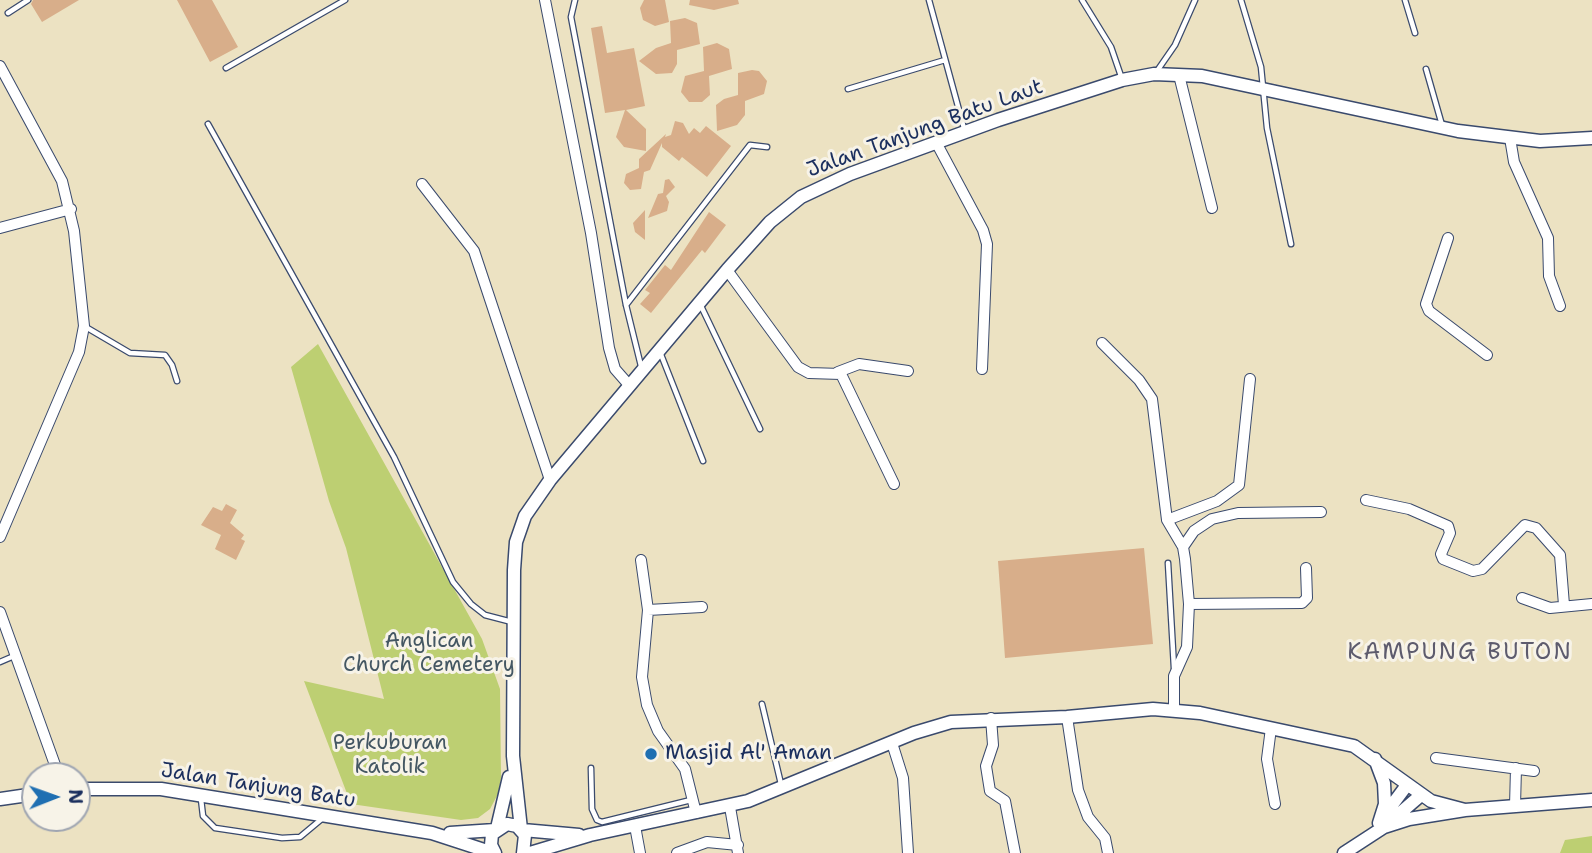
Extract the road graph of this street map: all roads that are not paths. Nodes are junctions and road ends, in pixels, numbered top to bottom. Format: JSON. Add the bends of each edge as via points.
{"nodes":[{"id":1,"x":28,"y":0,"type":"edge"},
{"id":2,"x":345,"y":0,"type":"edge"},
{"id":3,"x":545,"y":0,"type":"edge"},
{"id":4,"x":575,"y":0,"type":"edge"},
{"id":5,"x":929,"y":0,"type":"edge"},
{"id":6,"x":1082,"y":0,"type":"edge"},
{"id":7,"x":1195,"y":0,"type":"edge"},
{"id":8,"x":1241,"y":0,"type":"edge"},
{"id":9,"x":1405,"y":0,"type":"edge"},
{"id":10,"x":8,"y":13,"type":"dead end"},
{"id":11,"x":1415,"y":33,"type":"dead end"},
{"id":12,"x":945,"y":60,"type":"junction"},
{"id":13,"x":0,"y":66,"type":"edge"},
{"id":14,"x":226,"y":68,"type":"dead end"},
{"id":15,"x":1426,"y":69,"type":"dead end"},
{"id":16,"x":1154,"y":74,"type":"junction"},
{"id":17,"x":1179,"y":75,"type":"junction"},
{"id":18,"x":1122,"y":80,"type":"junction"},
{"id":19,"x":848,"y":89,"type":"dead end"},
{"id":20,"x":1264,"y":91,"type":"junction"},
{"id":21,"x":208,"y":124,"type":"dead end"},
{"id":22,"x":1443,"y":128,"type":"junction"},
{"id":23,"x":965,"y":133,"type":"junction"},
{"id":24,"x":1510,"y":138,"type":"junction"},
{"id":25,"x":1592,"y":138,"type":"edge"},
{"id":26,"x":937,"y":144,"type":"junction"},
{"id":27,"x":767,"y":147,"type":"dead end"},
{"id":28,"x":422,"y":184,"type":"dead end"},
{"id":29,"x":1212,"y":208,"type":"dead end"},
{"id":30,"x":71,"y":209,"type":"junction"},
{"id":31,"x":0,"y":228,"type":"edge"},
{"id":32,"x":1448,"y":238,"type":"dead end"},
{"id":33,"x":1291,"y":244,"type":"dead end"},
{"id":34,"x":727,"y":270,"type":"junction"},
{"id":35,"x":699,"y":302,"type":"junction"},
{"id":36,"x":626,"y":305,"type":"junction"},
{"id":37,"x":1560,"y":306,"type":"dead end"},
{"id":38,"x":84,"y":326,"type":"junction"},
{"id":39,"x":1102,"y":343,"type":"dead end"},
{"id":40,"x":659,"y":351,"type":"junction"},
{"id":41,"x":1487,"y":355,"type":"dead end"},
{"id":42,"x":982,"y":369,"type":"dead end"},
{"id":43,"x":643,"y":370,"type":"junction"},
{"id":44,"x":908,"y":371,"type":"dead end"},
{"id":45,"x":838,"y":372,"type":"junction"},
{"id":46,"x":1250,"y":379,"type":"dead end"},
{"id":47,"x":177,"y":381,"type":"dead end"},
{"id":48,"x":629,"y":385,"type":"junction"},
{"id":49,"x":760,"y":429,"type":"dead end"},
{"id":50,"x":703,"y":461,"type":"dead end"},
{"id":51,"x":550,"y":480,"type":"junction"},
{"id":52,"x":894,"y":484,"type":"dead end"},
{"id":53,"x":1366,"y":500,"type":"dead end"},
{"id":54,"x":1321,"y":512,"type":"dead end"},
{"id":55,"x":1167,"y":520,"type":"junction"},
{"id":56,"x":0,"y":537,"type":"edge"},
{"id":57,"x":1182,"y":547,"type":"junction"},
{"id":58,"x":641,"y":560,"type":"dead end"},
{"id":59,"x":1168,"y":563,"type":"dead end"},
{"id":60,"x":1306,"y":568,"type":"dead end"},
{"id":61,"x":1522,"y":598,"type":"dead end"},
{"id":62,"x":1189,"y":604,"type":"junction"},
{"id":63,"x":1592,"y":604,"type":"edge"},
{"id":64,"x":1563,"y":605,"type":"junction"},
{"id":65,"x":702,"y":607,"type":"dead end"},
{"id":66,"x":648,"y":610,"type":"junction"},
{"id":67,"x":0,"y":611,"type":"edge"},
{"id":68,"x":513,"y":623,"type":"junction"},
{"id":69,"x":18,"y":655,"type":"junction"},
{"id":70,"x":0,"y":662,"type":"edge"},
{"id":71,"x":1174,"y":676,"type":"junction"},
{"id":72,"x":762,"y":704,"type":"dead end"},
{"id":73,"x":1174,"y":709,"type":"junction"},
{"id":74,"x":991,"y":718,"type":"junction"},
{"id":75,"x":1067,"y":718,"type":"junction"},
{"id":76,"x":1272,"y":728,"type":"junction"},
{"id":77,"x":892,"y":743,"type":"junction"},
{"id":78,"x":513,"y":756,"type":"junction"},
{"id":79,"x":1436,"y":758,"type":"dead end"},
{"id":80,"x":1375,"y":759,"type":"junction"},
{"id":81,"x":54,"y":762,"type":"edge"},
{"id":82,"x":591,"y":768,"type":"dead end"},
{"id":83,"x":1516,"y":768,"type":"junction"},
{"id":84,"x":1534,"y":771,"type":"dead end"},
{"id":85,"x":1408,"y":785,"type":"junction"},
{"id":86,"x":91,"y":788,"type":"edge"},
{"id":87,"x":782,"y":789,"type":"junction"},
{"id":88,"x":1421,"y":795,"type":"junction"},
{"id":89,"x":21,"y":796,"type":"edge"},
{"id":90,"x":200,"y":796,"type":"junction"},
{"id":91,"x":0,"y":799,"type":"edge"},
{"id":92,"x":692,"y":800,"type":"junction"},
{"id":93,"x":1592,"y":800,"type":"edge"},
{"id":94,"x":1275,"y":804,"type":"dead end"},
{"id":95,"x":1515,"y":806,"type":"junction"},
{"id":96,"x":730,"y":807,"type":"junction"},
{"id":97,"x":1465,"y":810,"type":"junction"},
{"id":98,"x":696,"y":813,"type":"junction"},
{"id":99,"x":325,"y":816,"type":"junction"},
{"id":100,"x":635,"y":825,"type":"junction"},
{"id":101,"x":1382,"y":825,"type":"junction"},
{"id":102,"x":496,"y":829,"type":"junction"},
{"id":103,"x":522,"y":830,"type":"junction"},
{"id":104,"x":432,"y":833,"type":"junction"},
{"id":105,"x":590,"y":835,"type":"junction"},
{"id":106,"x":738,"y":849,"type":"edge"},
{"id":107,"x":494,"y":853,"type":"edge"},
{"id":108,"x":523,"y":853,"type":"edge"},
{"id":109,"x":530,"y":853,"type":"edge"},
{"id":110,"x":640,"y":853,"type":"edge"},
{"id":111,"x":677,"y":853,"type":"edge"},
{"id":112,"x":908,"y":853,"type":"edge"},
{"id":113,"x":1015,"y":853,"type":"edge"},
{"id":114,"x":1108,"y":853,"type":"edge"},
{"id":115,"x":1343,"y":853,"type":"edge"}],
"edges":[{"from":1,"to":10,"type":"lane"},
{"from":2,"to":14,"type":"lane"},
{"from":3,"to":48,"type":"street","via":[[609,348],[615,369]]},
{"from":4,"to":36,"type":"lane","via":[[571,17]]},
{"from":5,"to":12,"type":"lane"},
{"from":6,"to":18,"type":"lane","via":[[1111,47]]},
{"from":7,"to":16,"type":"lane","via":[[1175,45]]},
{"from":8,"to":20,"type":"lane"},
{"from":9,"to":11,"type":"lane"},
{"from":12,"to":19,"type":"lane"},
{"from":12,"to":23,"type":"lane"},
{"from":13,"to":30,"type":"street","via":[[62,181]]},
{"from":15,"to":22,"type":"lane"},
{"from":16,"to":17,"type":"street","name":"Jalan Tanjung Batu Laut"},
{"from":16,"to":18,"type":"street","name":"Jalan Tanjung Batu Laut"},
{"from":17,"to":20,"type":"street","name":"Jalan Tanjung Batu Laut"},
{"from":17,"to":29,"type":"street"},
{"from":18,"to":23,"type":"street","name":"Jalan Tanjung Batu Laut"},
{"from":20,"to":22,"type":"street","name":"Jalan Tanjung Batu Laut"},
{"from":20,"to":33,"type":"lane"},
{"from":21,"to":68,"type":"lane","via":[[394,457],[453,582],[485,615]]},
{"from":22,"to":24,"type":"street","name":"Jalan Tanjung Batu Laut"},
{"from":23,"to":26,"type":"street","name":"Jalan Tanjung Batu Laut"},
{"from":24,"to":25,"type":"street","name":"Jalan Tanjung Batu Laut"},
{"from":24,"to":37,"type":"street","via":[[1514,162],[1548,238],[1549,276]]},
{"from":26,"to":34,"type":"street","name":"Jalan Tanjung Batu Laut","via":[[850,174],[801,197],[770,222]]},
{"from":26,"to":42,"type":"street","via":[[987,244]]},
{"from":27,"to":36,"type":"lane","via":[[750,145]]},
{"from":28,"to":51,"type":"street","via":[[474,251]]},
{"from":30,"to":31,"type":"street"},
{"from":30,"to":38,"type":"street"},
{"from":32,"to":41,"type":"street","via":[[1426,304]]},
{"from":34,"to":35,"type":"street","name":"Jalan Tanjung Batu Laut"},
{"from":34,"to":45,"type":"street","via":[[798,367],[809,373]]},
{"from":35,"to":40,"type":"street","name":"Jalan Tanjung Batu Laut"},
{"from":35,"to":49,"type":"lane"},
{"from":36,"to":43,"type":"lane"},
{"from":38,"to":47,"type":"lane","via":[[130,353],[165,355]]},
{"from":38,"to":56,"type":"street","via":[[79,352]]},
{"from":39,"to":55,"type":"street","via":[[1152,399]]},
{"from":40,"to":43,"type":"street","name":"Jalan Tanjung Batu Laut"},
{"from":40,"to":50,"type":"lane"},
{"from":43,"to":48,"type":"street","name":"Jalan Tanjung Batu Laut"},
{"from":44,"to":45,"type":"street","via":[[859,364]]},
{"from":45,"to":52,"type":"street"},
{"from":46,"to":55,"type":"street","via":[[1239,485],[1217,502]]},
{"from":48,"to":51,"type":"street","name":"Jalan Tanjung Batu Laut"},
{"from":51,"to":68,"type":"street","name":"Jalan Tanjung Batu Laut","via":[[525,516],[516,541]]},
{"from":53,"to":64,"type":"street","via":[[1409,509],[1448,526],[1443,559],[1473,570],[1482,569],[1525,525],[1536,528],[1560,555]]},
{"from":54,"to":57,"type":"street","via":[[1238,513],[1212,519],[1194,531]]},
{"from":55,"to":57,"type":"street"},
{"from":57,"to":62,"type":"street"},
{"from":58,"to":66,"type":"street"},
{"from":59,"to":71,"type":"lane"},
{"from":60,"to":62,"type":"street","via":[[1307,598],[1302,603]]},
{"from":61,"to":64,"type":"street","via":[[1550,608]]},
{"from":62,"to":71,"type":"street","via":[[1186,647]]},
{"from":63,"to":64,"type":"street"},
{"from":65,"to":66,"type":"street"},
{"from":66,"to":92,"type":"street","via":[[642,677],[647,705],[685,769]]},
{"from":67,"to":69,"type":"street"},
{"from":68,"to":78,"type":"street","name":"Jalan Tanjung Batu Laut"},
{"from":69,"to":70,"type":"lane"},
{"from":69,"to":81,"type":"street"},
{"from":71,"to":73,"type":"street"},
{"from":72,"to":87,"type":"lane"},
{"from":73,"to":75,"type":"street"},
{"from":73,"to":76,"type":"street"},
{"from":74,"to":75,"type":"street"},
{"from":74,"to":77,"type":"street","via":[[951,722]]},
{"from":74,"to":113,"type":"street","via":[[993,745],[986,766],[990,791],[1005,801]]},
{"from":75,"to":114,"type":"street","via":[[1078,790],[1088,817],[1105,838]]},
{"from":76,"to":80,"type":"street","via":[[1354,746]]},
{"from":76,"to":94,"type":"street","via":[[1268,759]]},
{"from":77,"to":87,"type":"street"},
{"from":77,"to":112,"type":"street","via":[[903,778]]},
{"from":78,"to":102,"type":"street","name":"Jalan Tanjung Batu Laut"},
{"from":78,"to":103,"type":"street","name":"Jalan Tanjung Batu Laut"},
{"from":79,"to":83,"type":"street"},
{"from":80,"to":85,"type":"street"},
{"from":80,"to":101,"type":"street","via":[[1384,783]]},
{"from":82,"to":92,"type":"lane","via":[[592,809],[602,822]]},
{"from":83,"to":84,"type":"street"},
{"from":83,"to":95,"type":"street"},
{"from":85,"to":88,"type":"street"},
{"from":85,"to":101,"type":"street"},
{"from":86,"to":90,"type":"street","name":"Jalan Tanjung Batu","via":[[131,787]]},
{"from":87,"to":96,"type":"street"},
{"from":88,"to":97,"type":"street"},
{"from":88,"to":101,"type":"street"},
{"from":89,"to":91,"type":"street"},
{"from":90,"to":99,"type":"street","name":"Jalan Tanjung Batu"},
{"from":90,"to":99,"type":"lane","via":[[203,816],[215,828],[292,839]]},
{"from":92,"to":98,"type":"street"},
{"from":93,"to":95,"type":"street"},
{"from":95,"to":97,"type":"street"},
{"from":96,"to":98,"type":"street"},
{"from":96,"to":106,"type":"street"},
{"from":97,"to":101,"type":"street"},
{"from":98,"to":100,"type":"street"},
{"from":99,"to":104,"type":"street","name":"Jalan Tanjung Batu"},
{"from":100,"to":105,"type":"street"},
{"from":100,"to":110,"type":"street"},
{"from":101,"to":115,"type":"street"},
{"from":102,"to":103,"type":"street","name":"Jalan Tanjung Batu","via":[[507,824]]},
{"from":102,"to":104,"type":"street","name":"Jalan Tanjung Batu"},
{"from":102,"to":107,"type":"street","name":"Jalan Tanjung Batu Laut","via":[[491,839]]},
{"from":103,"to":105,"type":"street","name":"Jalan Tanjung Batu"},
{"from":103,"to":108,"type":"street","name":"Jalan Tanjung Batu Laut","via":[[527,841]]},
{"from":104,"to":107,"type":"street","name":"Jalan Tanjung Batu"},
{"from":105,"to":109,"type":"street"},
{"from":106,"to":111,"type":"street","via":[[707,842]]}]}
